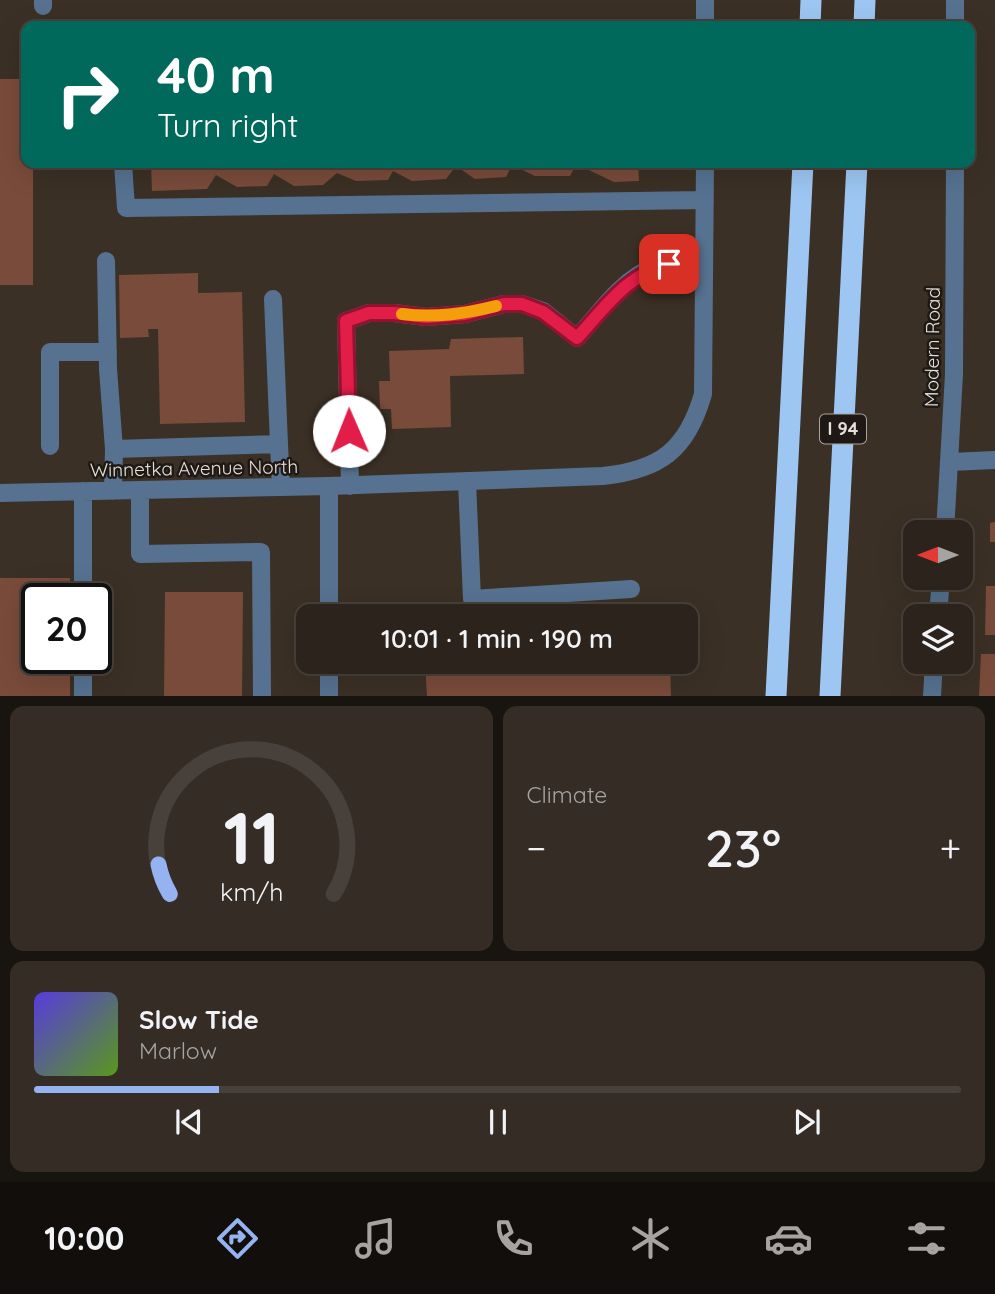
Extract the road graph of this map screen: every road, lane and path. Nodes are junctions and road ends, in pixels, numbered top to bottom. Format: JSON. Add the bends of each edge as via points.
{"nodes":[{"id":1,"x":705,"y":0,"type":"edge"},
{"id":2,"x":811,"y":0,"type":"edge"},
{"id":3,"x":865,"y":0,"type":"edge"},
{"id":4,"x":955,"y":0,"type":"edge"},
{"id":5,"x":705,"y":21,"type":"edge"},
{"id":6,"x":810,"y":21,"type":"edge"},
{"id":7,"x":864,"y":21,"type":"edge"},
{"id":8,"x":955,"y":21,"type":"edge"},
{"id":9,"x":123,"y":168,"type":"edge"},
{"id":10,"x":705,"y":168,"type":"edge"},
{"id":11,"x":803,"y":168,"type":"edge"},
{"id":12,"x":857,"y":168,"type":"edge"},
{"id":13,"x":955,"y":168,"type":"edge"},
{"id":14,"x":705,"y":200,"type":"junction"},
{"id":15,"x":106,"y":261,"type":"dead end"},
{"id":16,"x":705,"y":264,"type":"junction"},
{"id":17,"x":273,"y":299,"type":"dead end"},
{"id":18,"x":108,"y":352,"type":"junction"},
{"id":19,"x":279,"y":444,"type":"junction"},
{"id":20,"x":50,"y":446,"type":"dead end"},
{"id":21,"x":114,"y":449,"type":"junction"},
{"id":22,"x":995,"y":460,"type":"edge"},
{"id":23,"x":950,"y":462,"type":"junction"},
{"id":24,"x":467,"y":481,"type":"junction"},
{"id":25,"x":350,"y":485,"type":"junction"},
{"id":26,"x":329,"y":486,"type":"junction"},
{"id":27,"x":281,"y":487,"type":"junction"},
{"id":28,"x":140,"y":490,"type":"junction"},
{"id":29,"x":83,"y":491,"type":"junction"},
{"id":30,"x":113,"y":491,"type":"junction"},
{"id":31,"x":0,"y":493,"type":"edge"},
{"id":32,"x":946,"y":520,"type":"edge"},
{"id":33,"x":83,"y":583,"type":"edge"},
{"id":34,"x":631,"y":589,"type":"dead end"},
{"id":35,"x":329,"y":604,"type":"edge"},
{"id":36,"x":83,"y":674,"type":"edge"},
{"id":37,"x":329,"y":674,"type":"edge"},
{"id":38,"x":933,"y":674,"type":"edge"},
{"id":39,"x":83,"y":695,"type":"edge"},
{"id":40,"x":262,"y":695,"type":"edge"},
{"id":41,"x":329,"y":695,"type":"edge"},
{"id":42,"x":776,"y":695,"type":"edge"},
{"id":43,"x":830,"y":695,"type":"edge"},
{"id":44,"x":932,"y":695,"type":"edge"}],
"edges":[{"from":1,"to":5,"type":"street"},
{"from":2,"to":6,"type":"highway"},
{"from":3,"to":7,"type":"highway"},
{"from":4,"to":8,"type":"street"},
{"from":9,"to":14,"type":"street","via":[[126,208]]},
{"from":10,"to":14,"type":"street"},
{"from":11,"to":42,"type":"highway"},
{"from":12,"to":43,"type":"highway","number":"I 94"},
{"from":13,"to":23,"type":"street","name":"Modern Road"},
{"from":14,"to":16,"type":"street"},
{"from":15,"to":18,"type":"street"},
{"from":16,"to":24,"type":"street","name":"Winnetka Avenue North","via":[[703,394],[698,413],[676,447],[661,460],[623,474]]},
{"from":16,"to":25,"type":"street","via":[[653,267],[625,285],[577,338],[543,312],[522,304],[426,317],[369,313],[346,321]]},
{"from":17,"to":19,"type":"street"},
{"from":18,"to":20,"type":"street","via":[[50,352]]},
{"from":18,"to":21,"type":"street"},
{"from":19,"to":21,"type":"street"},
{"from":19,"to":27,"type":"street"},
{"from":21,"to":30,"type":"street"},
{"from":22,"to":23,"type":"street"},
{"from":23,"to":32,"type":"street","name":"Modern Road"},
{"from":24,"to":25,"type":"street","name":"Winnetka Avenue North"},
{"from":24,"to":34,"type":"street","via":[[472,599]]},
{"from":25,"to":26,"type":"street","name":"Winnetka Avenue North"},
{"from":26,"to":27,"type":"street","name":"Winnetka Avenue North"},
{"from":26,"to":35,"type":"street"},
{"from":27,"to":28,"type":"street","name":"Winnetka Avenue North"},
{"from":28,"to":30,"type":"street","name":"Winnetka Avenue North"},
{"from":28,"to":40,"type":"street","via":[[141,554],[261,552]]},
{"from":29,"to":30,"type":"street","name":"Winnetka Avenue North"},
{"from":29,"to":31,"type":"street","name":"Winnetka Avenue North"},
{"from":29,"to":33,"type":"street"},
{"from":36,"to":39,"type":"street"},
{"from":37,"to":41,"type":"street"},
{"from":38,"to":44,"type":"street"}]}
